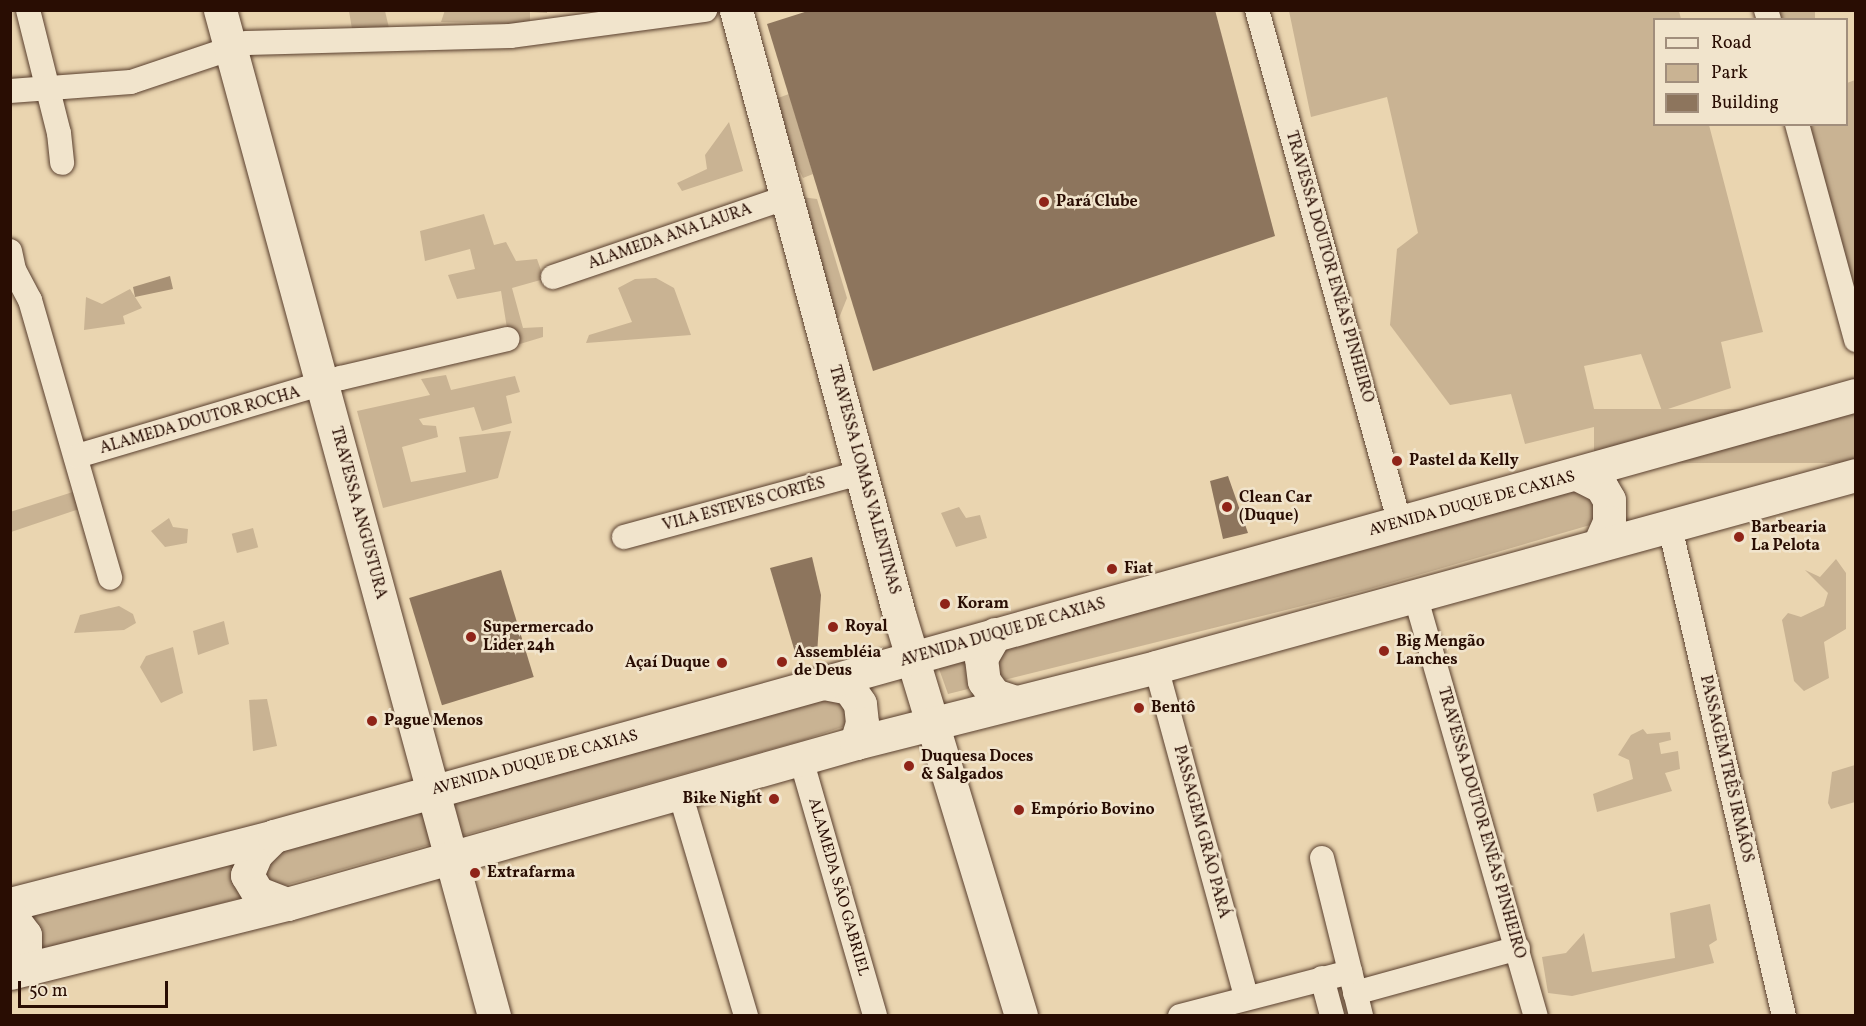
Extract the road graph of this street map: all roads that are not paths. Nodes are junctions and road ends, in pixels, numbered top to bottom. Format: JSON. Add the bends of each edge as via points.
{"nodes":[{"id":1,"x":28,"y":10,"type":"edge"},
{"id":2,"x":220,"y":10,"type":"edge"},
{"id":3,"x":705,"y":10,"type":"edge"},
{"id":4,"x":736,"y":10,"type":"edge"},
{"id":5,"x":1257,"y":10,"type":"edge"},
{"id":6,"x":231,"y":51,"type":"junction"},
{"id":7,"x":46,"y":90,"type":"junction"},
{"id":8,"x":10,"y":91,"type":"edge"},
{"id":9,"x":1798,"y":126,"type":"edge"},
{"id":10,"x":62,"y":163,"type":"dead end"},
{"id":11,"x":788,"y":197,"type":"junction"},
{"id":12,"x":10,"y":251,"type":"edge"},
{"id":13,"x":553,"y":277,"type":"dead end"},
{"id":14,"x":507,"y":339,"type":"dead end"},
{"id":15,"x":1856,"y":340,"type":"edge"},
{"id":16,"x":323,"y":386,"type":"junction"},
{"id":17,"x":1856,"y":395,"type":"edge"},
{"id":18,"x":77,"y":456,"type":"junction"},
{"id":19,"x":864,"y":472,"type":"junction"},
{"id":20,"x":1579,"y":475,"type":"junction"},
{"id":21,"x":1856,"y":475,"type":"edge"},
{"id":22,"x":1669,"y":523,"type":"junction"},
{"id":23,"x":1400,"y":524,"type":"junction"},
{"id":24,"x":624,"y":537,"type":"dead end"},
{"id":25,"x":1600,"y":542,"type":"junction"},
{"id":26,"x":110,"y":578,"type":"dead end"},
{"id":27,"x":1415,"y":595,"type":"junction"},
{"id":28,"x":995,"y":634,"type":"junction"},
{"id":29,"x":912,"y":658,"type":"junction"},
{"id":30,"x":1156,"y":667,"type":"junction"},
{"id":31,"x":824,"y":683,"type":"junction"},
{"id":32,"x":1012,"y":701,"type":"junction"},
{"id":33,"x":932,"y":723,"type":"junction"},
{"id":34,"x":855,"y":743,"type":"junction"},
{"id":35,"x":801,"y":759,"type":"junction"},
{"id":36,"x":434,"y":790,"type":"junction"},
{"id":37,"x":680,"y":793,"type":"junction"},
{"id":38,"x":274,"y":836,"type":"junction"},
{"id":39,"x":452,"y":856,"type":"junction"},
{"id":40,"x":1322,"y":858,"type":"dead end"},
{"id":41,"x":10,"y":904,"type":"edge"},
{"id":42,"x":287,"y":904,"type":"junction"},
{"id":43,"x":10,"y":915,"type":"edge"},
{"id":44,"x":1518,"y":948,"type":"junction"},
{"id":45,"x":12,"y":972,"type":"edge"},
{"id":46,"x":1322,"y":978,"type":"junction"},
{"id":47,"x":1356,"y":993,"type":"edge"},
{"id":48,"x":1246,"y":996,"type":"junction"},
{"id":49,"x":494,"y":1016,"type":"edge"},
{"id":50,"x":746,"y":1016,"type":"edge"},
{"id":51,"x":875,"y":1016,"type":"edge"},
{"id":52,"x":1020,"y":1016,"type":"edge"},
{"id":53,"x":1180,"y":1016,"type":"edge"},
{"id":54,"x":1332,"y":1016,"type":"edge"},
{"id":55,"x":1536,"y":1016,"type":"edge"},
{"id":56,"x":1784,"y":1016,"type":"edge"}],
"edges":[{"from":1,"to":7,"type":"street"},
{"from":2,"to":6,"type":"main road","name":"TRAVESSA ANGUSTURA"},
{"from":3,"to":6,"type":"street","via":[[510,36],[290,40],[247,43]]},
{"from":4,"to":11,"type":"main road","name":"TRAVESSA LOMAS VALENTINAS"},
{"from":5,"to":23,"type":"street","name":"TRAVESSA DOUTOR ENÉAS PINHEIRO"},
{"from":6,"to":7,"type":"street","via":[[131,82]]},
{"from":6,"to":16,"type":"main road","name":"TRAVESSA ANGUSTURA"},
{"from":7,"to":8,"type":"street"},
{"from":7,"to":10,"type":"street","via":[[59,133]]},
{"from":9,"to":15,"type":"street"},
{"from":11,"to":13,"type":"street","name":"ALAMEDA ANA LAURA"},
{"from":11,"to":19,"type":"main road","name":"TRAVESSA LOMAS VALENTINAS"},
{"from":12,"to":18,"type":"street","name":"ALAMEDA DOUTOR ROCHA"},
{"from":14,"to":16,"type":"street","name":"ALAMEDA DOUTOR ROCHA"},
{"from":16,"to":18,"type":"street","name":"ALAMEDA DOUTOR ROCHA"},
{"from":16,"to":36,"type":"main road","name":"TRAVESSA ANGUSTURA"},
{"from":17,"to":20,"type":"main road","name":"AVENIDA DUQUE DE CAXIAS"},
{"from":18,"to":26,"type":"street","name":"ALAMEDA DOUTOR ROCHA"},
{"from":19,"to":24,"type":"street","name":"VILA ESTEVES CORTÊS"},
{"from":19,"to":29,"type":"main road","name":"TRAVESSA LOMAS VALENTINAS"},
{"from":20,"to":23,"type":"main road","name":"AVENIDA DUQUE DE CAXIAS"},
{"from":20,"to":25,"type":"main road","via":[[1601,486],[1609,500],[1609,522]]},
{"from":21,"to":22,"type":"main road"},
{"from":22,"to":25,"type":"main road"},
{"from":22,"to":56,"type":"street","name":"PASSAGEM TRÊS IRMÃOS"},
{"from":23,"to":28,"type":"main road","name":"AVENIDA DUQUE DE CAXIAS"},
{"from":25,"to":27,"type":"main road"},
{"from":27,"to":30,"type":"main road"},
{"from":27,"to":44,"type":"street","name":"TRAVESSA DOUTOR ENÉAS PINHEIRO"},
{"from":28,"to":29,"type":"main road","name":"AVENIDA DUQUE DE CAXIAS"},
{"from":28,"to":32,"type":"main road","via":[[981,658],[984,681],[994,695]]},
{"from":29,"to":31,"type":"main road","name":"AVENIDA DUQUE DE CAXIAS"},
{"from":29,"to":33,"type":"main road","name":"TRAVESSA LOMAS VALENTINAS"},
{"from":30,"to":32,"type":"main road"},
{"from":30,"to":48,"type":"street","name":"PASSAGEM GRÃO PARÁ"},
{"from":31,"to":34,"type":"main road","via":[[849,688],[861,704],[862,723]]},
{"from":31,"to":36,"type":"main road","name":"AVENIDA DUQUE DE CAXIAS"},
{"from":32,"to":33,"type":"main road"},
{"from":33,"to":34,"type":"main road"},
{"from":33,"to":52,"type":"main road","name":"TRAVESSA LOMAS VALENTINAS"},
{"from":34,"to":35,"type":"main road"},
{"from":35,"to":37,"type":"main road"},
{"from":35,"to":51,"type":"street","name":"ALAMEDA SÃO GABRIEL"},
{"from":36,"to":38,"type":"main road","name":"AVENIDA DUQUE DE CAXIAS"},
{"from":36,"to":39,"type":"main road","name":"TRAVESSA ANGUSTURA"},
{"from":37,"to":39,"type":"main road"},
{"from":37,"to":50,"type":"street"},
{"from":38,"to":41,"type":"main road","name":"AVENIDA DUQUE DE CAXIAS"},
{"from":38,"to":42,"type":"main road","via":[[256,854],[247,875],[258,893]]},
{"from":39,"to":42,"type":"main road"},
{"from":39,"to":49,"type":"main road","name":"TRAVESSA ANGUSTURA"},
{"from":40,"to":47,"type":"street"},
{"from":42,"to":45,"type":"main road"},
{"from":43,"to":45,"type":"main road","via":[[25,935],[25,956]]},
{"from":44,"to":47,"type":"street"},
{"from":44,"to":55,"type":"street","name":"TRAVESSA DOUTOR ENÉAS PINHEIRO"},
{"from":46,"to":47,"type":"street"},
{"from":46,"to":48,"type":"street"},
{"from":46,"to":54,"type":"street"},
{"from":48,"to":53,"type":"street"}]}
